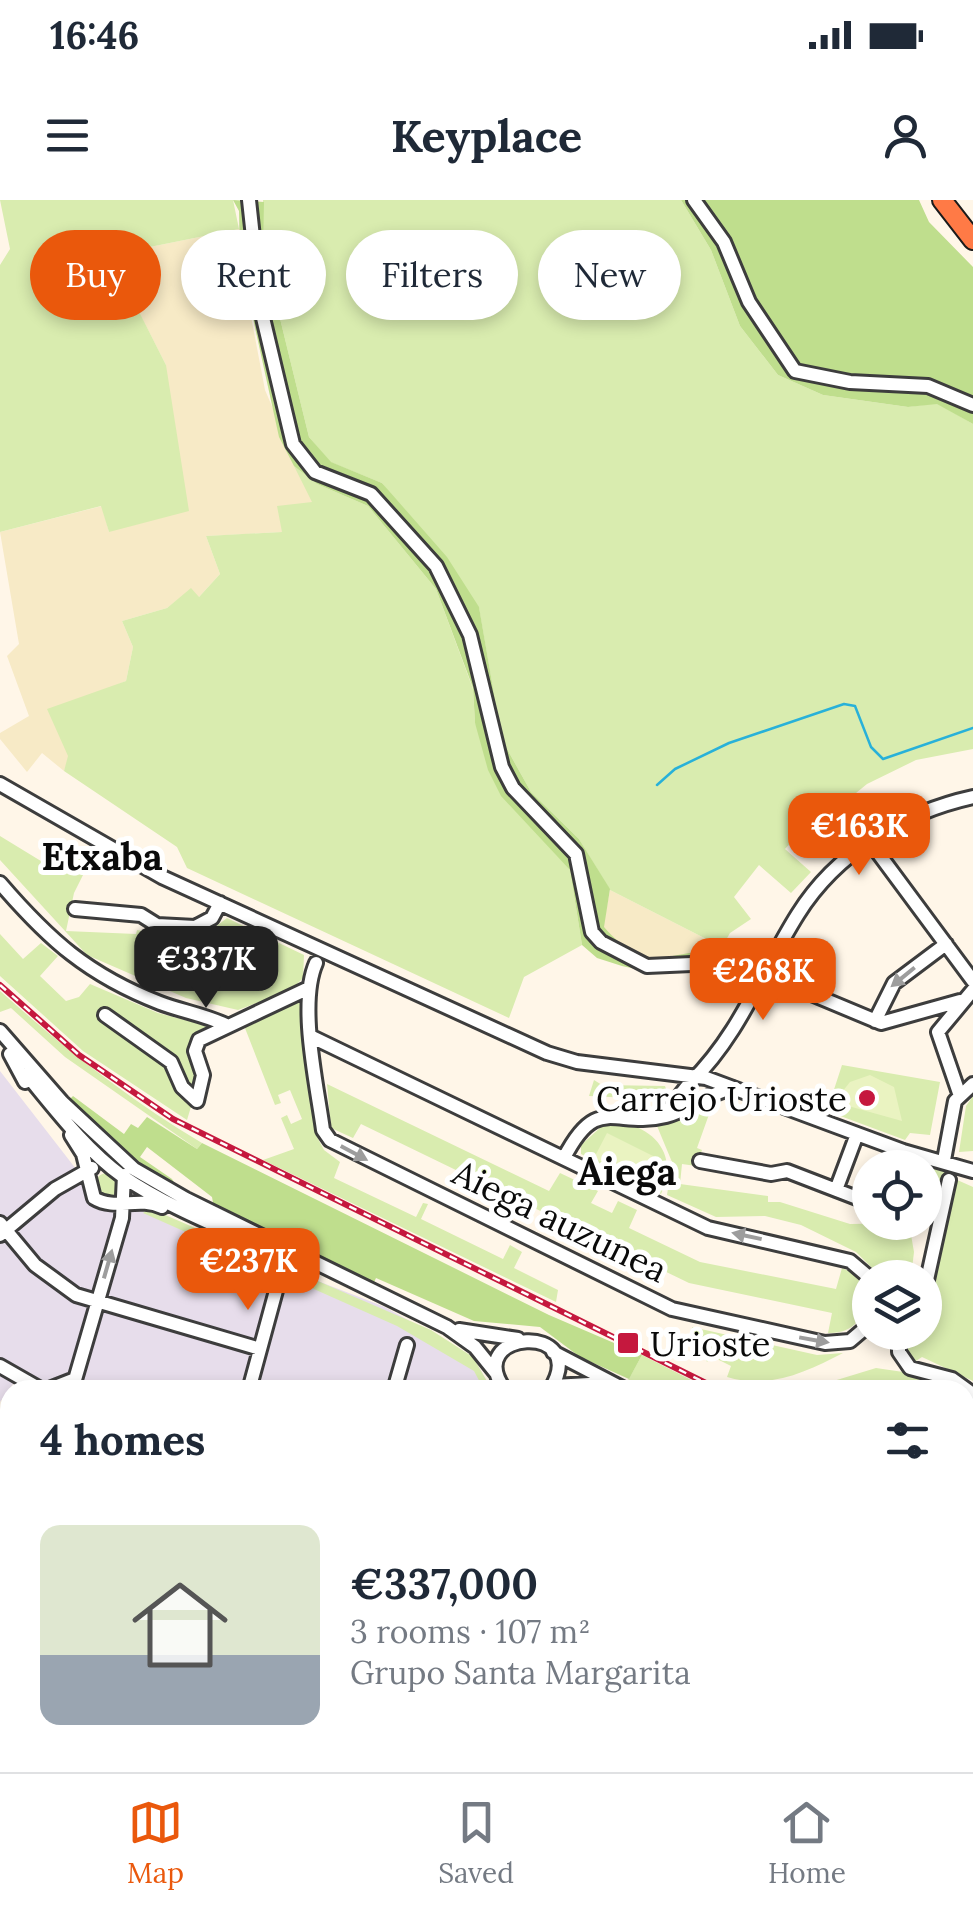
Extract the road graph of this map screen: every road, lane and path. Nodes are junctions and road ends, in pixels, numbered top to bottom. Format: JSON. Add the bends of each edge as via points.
{"nodes":[{"id":1,"x":249,"y":200,"type":"edge"},
{"id":2,"x":694,"y":200,"type":"edge"},
{"id":3,"x":942,"y":200,"type":"edge"},
{"id":4,"x":973,"y":240,"type":"edge"},
{"id":5,"x":973,"y":405,"type":"edge"},
{"id":6,"x":0,"y":784,"type":"edge"},
{"id":7,"x":973,"y":797,"type":"edge"},
{"id":8,"x":870,"y":842,"type":"junction"},
{"id":9,"x":0,"y":883,"type":"edge"},
{"id":10,"x":220,"y":903,"type":"junction"},
{"id":11,"x":75,"y":909,"type":"dead end"},
{"id":12,"x":946,"y":944,"type":"junction"},
{"id":13,"x":319,"y":953,"type":"junction"},
{"id":14,"x":766,"y":975,"type":"junction"},
{"id":15,"x":973,"y":981,"type":"edge"},
{"id":16,"x":308,"y":988,"type":"junction"},
{"id":17,"x":973,"y":990,"type":"edge"},
{"id":18,"x":960,"y":1001,"type":"junction"},
{"id":19,"x":105,"y":1015,"type":"dead end"},
{"id":20,"x":875,"y":1021,"type":"junction"},
{"id":21,"x":226,"y":1026,"type":"junction"},
{"id":22,"x":0,"y":1031,"type":"edge"},
{"id":23,"x":312,"y":1037,"type":"junction"},
{"id":24,"x":0,"y":1042,"type":"edge"},
{"id":25,"x":723,"y":1048,"type":"junction"},
{"id":26,"x":10,"y":1054,"type":"junction"},
{"id":27,"x":659,"y":1071,"type":"junction"},
{"id":28,"x":704,"y":1073,"type":"junction"},
{"id":29,"x":973,"y":1084,"type":"edge"},
{"id":30,"x":735,"y":1087,"type":"junction"},
{"id":31,"x":959,"y":1092,"type":"junction"},
{"id":32,"x":682,"y":1094,"type":"junction"},
{"id":33,"x":62,"y":1102,"type":"junction"},
{"id":34,"x":698,"y":1102,"type":"junction"},
{"id":35,"x":653,"y":1118,"type":"junction"},
{"id":36,"x":858,"y":1134,"type":"junction"},
{"id":37,"x":71,"y":1136,"type":"junction"},
{"id":38,"x":564,"y":1158,"type":"junction"},
{"id":39,"x":700,"y":1161,"type":"dead end"},
{"id":40,"x":973,"y":1161,"type":"edge"},
{"id":41,"x":949,"y":1162,"type":"junction"},
{"id":42,"x":118,"y":1170,"type":"junction"},
{"id":43,"x":86,"y":1171,"type":"junction"},
{"id":44,"x":973,"y":1171,"type":"edge"},
{"id":45,"x":949,"y":1180,"type":"dead end"},
{"id":46,"x":55,"y":1189,"type":"junction"},
{"id":47,"x":836,"y":1190,"type":"junction"},
{"id":48,"x":852,"y":1196,"type":"edge"},
{"id":49,"x":208,"y":1210,"type":"junction"},
{"id":50,"x":121,"y":1216,"type":"junction"},
{"id":51,"x":2,"y":1230,"type":"edge"},
{"id":52,"x":266,"y":1248,"type":"junction"},
{"id":53,"x":931,"y":1260,"type":"edge"},
{"id":54,"x":852,"y":1264,"type":"edge"},
{"id":55,"x":277,"y":1287,"type":"dead end"},
{"id":56,"x":364,"y":1288,"type":"junction"},
{"id":57,"x":97,"y":1301,"type":"junction"},
{"id":58,"x":447,"y":1327,"type":"junction"},
{"id":59,"x":520,"y":1340,"type":"junction"},
{"id":60,"x":852,"y":1340,"type":"edge"},
{"id":61,"x":234,"y":1342,"type":"junction"},
{"id":62,"x":407,"y":1345,"type":"dead end"},
{"id":63,"x":260,"y":1349,"type":"junction"},
{"id":64,"x":900,"y":1350,"type":"edge"},
{"id":65,"x":553,"y":1352,"type":"junction"},
{"id":66,"x":0,"y":1366,"type":"edge"},
{"id":67,"x":496,"y":1373,"type":"junction"},
{"id":68,"x":253,"y":1374,"type":"junction"},
{"id":69,"x":26,"y":1380,"type":"edge"},
{"id":70,"x":74,"y":1380,"type":"edge"},
{"id":71,"x":252,"y":1380,"type":"edge"},
{"id":72,"x":397,"y":1380,"type":"edge"},
{"id":73,"x":499,"y":1380,"type":"edge"},
{"id":74,"x":554,"y":1380,"type":"edge"},
{"id":75,"x":604,"y":1380,"type":"edge"},
{"id":76,"x":953,"y":1380,"type":"edge"}],
"edges":[{"from":1,"to":14,"type":"street","via":[[249,259],[293,444],[315,472],[371,494],[436,566],[470,635],[496,752],[513,788],[576,854],[592,932],[647,966],[714,964]]},
{"from":2,"to":5,"type":"street","via":[[795,371],[928,386]]},
{"from":3,"to":4,"type":"highway"},
{"from":6,"to":10,"type":"street"},
{"from":7,"to":8,"type":"street","via":[[916,814]]},
{"from":8,"to":12,"type":"street"},
{"from":8,"to":14,"type":"street","via":[[812,894]]},
{"from":9,"to":21,"type":"street","via":[[48,939],[81,963],[138,994]]},
{"from":10,"to":11,"type":"street","via":[[212,918],[195,927]]},
{"from":10,"to":13,"type":"street"},
{"from":12,"to":15,"type":"street"},
{"from":12,"to":20,"type":"street","one_way":true,"via":[[894,982]]},
{"from":13,"to":16,"type":"street","name":"Aiega auzunea"},
{"from":13,"to":27,"type":"street","via":[[343,957],[547,1053]]},
{"from":14,"to":20,"type":"street"},
{"from":14,"to":25,"type":"street"},
{"from":16,"to":21,"type":"street"},
{"from":16,"to":23,"type":"street","name":"Aiega auzunea"},
{"from":17,"to":18,"type":"street"},
{"from":18,"to":20,"type":"street","via":[[892,1023]]},
{"from":18,"to":31,"type":"street","via":[[938,1032]]},
{"from":19,"to":21,"type":"street","via":[[171,1062],[184,1091],[197,1101],[203,1075],[196,1045]]},
{"from":22,"to":33,"type":"street"},
{"from":23,"to":38,"type":"street","name":"Aiega auzunea"},
{"from":23,"to":60,"type":"street","name":"Aiega auzunea","one_way":true,"via":[[323,1130],[345,1149],[672,1310],[825,1343]]},
{"from":24,"to":26,"type":"street"},
{"from":25,"to":28,"type":"street"},
{"from":25,"to":30,"type":"street","via":[[720,1074]]},
{"from":26,"to":37,"type":"street","via":[[16,1072]]},
{"from":26,"to":42,"type":"street","via":[[69,1126]]},
{"from":27,"to":28,"type":"street"},
{"from":27,"to":32,"type":"street"},
{"from":28,"to":30,"type":"street"},
{"from":28,"to":32,"type":"street"},
{"from":28,"to":34,"type":"street"},
{"from":29,"to":31,"type":"street"},
{"from":30,"to":34,"type":"street"},
{"from":30,"to":36,"type":"street"},
{"from":31,"to":41,"type":"street"},
{"from":32,"to":35,"type":"street"},
{"from":33,"to":42,"type":"street"},
{"from":33,"to":49,"type":"street","via":[[126,1164]]},
{"from":34,"to":35,"type":"street"},
{"from":35,"to":38,"type":"street","name":"Aiega auzunea","via":[[594,1120]]},
{"from":36,"to":41,"type":"street"},
{"from":36,"to":47,"type":"street"},
{"from":37,"to":43,"type":"street"},
{"from":37,"to":46,"type":"street","via":[[73,1164]]},
{"from":54,"to":38,"type":"street","name":"Aiega auzunea","one_way":true,"via":[[708,1228]]},
{"from":39,"to":47,"type":"street","via":[[786,1172]]},
{"from":40,"to":41,"type":"street"},
{"from":41,"to":44,"type":"street"},
{"from":42,"to":43,"type":"street"},
{"from":42,"to":49,"type":"street"},
{"from":42,"to":50,"type":"street"},
{"from":42,"to":52,"type":"street","via":[[182,1210]]},
{"from":43,"to":46,"type":"street"},
{"from":43,"to":50,"type":"street","via":[[94,1198]]},
{"from":45,"to":53,"type":"street"},
{"from":46,"to":51,"type":"street"},
{"from":47,"to":48,"type":"street"},
{"from":49,"to":56,"type":"street"},
{"from":50,"to":52,"type":"street","via":[[146,1201]]},
{"from":57,"to":50,"type":"street","one_way":true},
{"from":51,"to":57,"type":"street","via":[[46,1275]]},
{"from":52,"to":56,"type":"street"},
{"from":55,"to":63,"type":"street"},
{"from":56,"to":58,"type":"street"},
{"from":57,"to":61,"type":"street"},
{"from":57,"to":70,"type":"street"},
{"from":58,"to":59,"type":"street"},
{"from":58,"to":67,"type":"street"},
{"from":59,"to":65,"type":"street","via":[[539,1341]]},
{"from":59,"to":67,"type":"street","via":[[504,1350]]},
{"from":61,"to":63,"type":"street"},
{"from":61,"to":68,"type":"street"},
{"from":62,"to":72,"type":"street"},
{"from":63,"to":68,"type":"street"},
{"from":64,"to":76,"type":"street","via":[[910,1368]]},
{"from":65,"to":74,"type":"street"},
{"from":65,"to":75,"type":"street"},
{"from":66,"to":69,"type":"street"},
{"from":67,"to":73,"type":"street"},
{"from":68,"to":71,"type":"street"}]}
